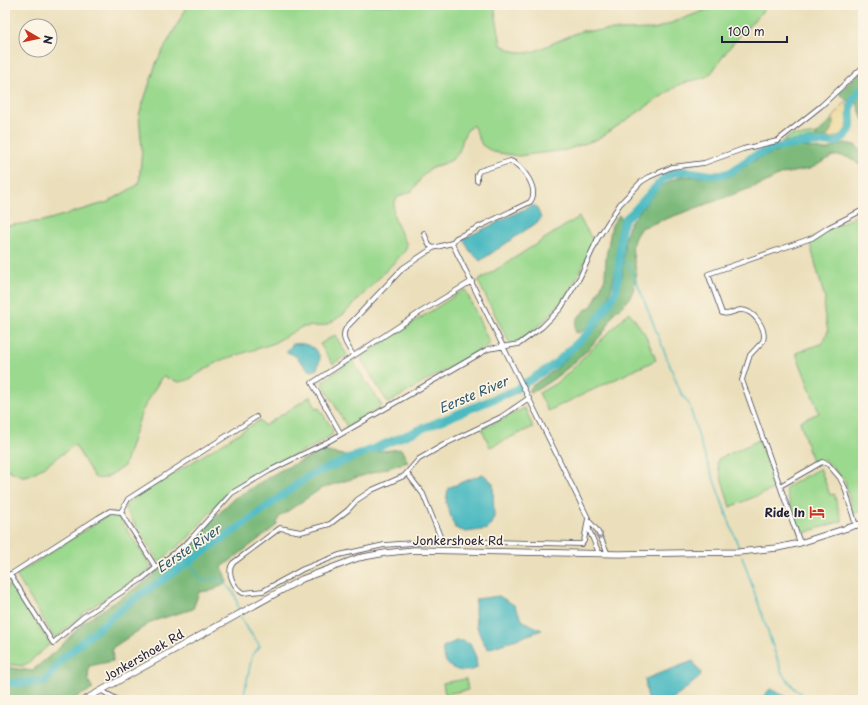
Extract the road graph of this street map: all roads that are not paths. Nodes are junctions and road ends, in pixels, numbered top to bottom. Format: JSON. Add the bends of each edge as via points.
{"nodes":[{"id":1,"x":863,"y":67,"type":"edge"},
{"id":2,"x":477,"y":181,"type":"dead end"},
{"id":3,"x":863,"y":210,"type":"edge"},
{"id":4,"x":424,"y":233,"type":"dead end"},
{"id":5,"x":452,"y":243,"type":"junction"},
{"id":6,"x":432,"y":248,"type":"junction"},
{"id":7,"x":472,"y":281,"type":"junction"},
{"id":8,"x":504,"y":348,"type":"junction"},
{"id":9,"x":353,"y":355,"type":"junction"},
{"id":10,"x":529,"y":398,"type":"junction"},
{"id":11,"x":256,"y":417,"type":"dead end"},
{"id":12,"x":341,"y":434,"type":"junction"},
{"id":13,"x":407,"y":473,"type":"junction"},
{"id":14,"x":780,"y":486,"type":"junction"},
{"id":15,"x":121,"y":512,"type":"junction"},
{"id":16,"x":588,"y":519,"type":"junction"},
{"id":17,"x":863,"y":523,"type":"edge"},
{"id":18,"x":856,"y":526,"type":"junction"},
{"id":19,"x":442,"y":541,"type":"junction"},
{"id":20,"x":800,"y":543,"type":"junction"},
{"id":21,"x":599,"y":553,"type":"junction"},
{"id":22,"x":608,"y":554,"type":"junction"},
{"id":23,"x":156,"y":568,"type":"junction"},
{"id":24,"x":10,"y":574,"type":"junction"},
{"id":25,"x":5,"y":578,"type":"edge"},
{"id":26,"x":102,"y":690,"type":"junction"},
{"id":27,"x":84,"y":700,"type":"edge"},
{"id":28,"x":118,"y":700,"type":"edge"}],
"edges":[{"from":1,"to":8,"type":"street","via":[[821,106],[777,141],[743,149],[704,163],[672,168],[649,176],[641,182],[620,204],[561,308],[522,342]]},
{"from":2,"to":5,"type":"street","via":[[479,171],[505,161],[513,162],[524,172],[534,189],[534,195],[530,202],[456,238]]},
{"from":3,"to":14,"type":"street","via":[[812,238],[708,274],[721,312],[725,314],[739,310],[747,311],[764,330],[763,341],[750,355],[742,380]]},
{"from":4,"to":6,"type":"street"},
{"from":5,"to":6,"type":"street"},
{"from":5,"to":7,"type":"street"},
{"from":6,"to":9,"type":"street","via":[[403,268],[346,328],[344,340]]},
{"from":7,"to":8,"type":"street"},
{"from":7,"to":9,"type":"street"},
{"from":8,"to":10,"type":"street"},
{"from":8,"to":12,"type":"street","via":[[488,349]]},
{"from":9,"to":12,"type":"street","via":[[312,383]]},
{"from":10,"to":13,"type":"street","via":[[501,417],[419,459]]},
{"from":10,"to":16,"type":"street"},
{"from":11,"to":15,"type":"street","via":[[128,499]]},
{"from":12,"to":23,"type":"street","via":[[232,493],[188,542]]},
{"from":13,"to":19,"type":"street","via":[[424,494]]},
{"from":13,"to":19,"type":"street","via":[[372,490],[330,524],[301,532],[284,528],[276,531],[233,563],[230,572],[234,582],[243,593],[260,592],[303,569],[351,552],[384,545]]},
{"from":14,"to":18,"type":"street","via":[[826,462],[842,483]]},
{"from":14,"to":20,"type":"street"},
{"from":15,"to":23,"type":"street"},
{"from":15,"to":24,"type":"street","via":[[110,511]]},
{"from":16,"to":19,"type":"street","via":[[582,544]]},
{"from":16,"to":21,"type":"street","via":[[589,530]]},
{"from":16,"to":22,"type":"street","one_way":true,"via":[[597,530]]},
{"from":17,"to":18,"type":"street","name":"Jonkershoek Rd"},
{"from":18,"to":20,"type":"street","name":"Jonkershoek Rd"},
{"from":20,"to":22,"type":"street","name":"Jonkershoek Rd","via":[[777,548],[705,554]]},
{"from":21,"to":22,"type":"street","name":"Jonkershoek Rd"},
{"from":21,"to":26,"type":"street","name":"Jonkershoek Rd","via":[[414,550],[358,558],[285,587]]},
{"from":23,"to":24,"type":"street","via":[[83,617],[53,643]]},
{"from":24,"to":25,"type":"street"},
{"from":26,"to":27,"type":"street","name":"Jonkershoek Rd"},
{"from":26,"to":28,"type":"street"}]}
